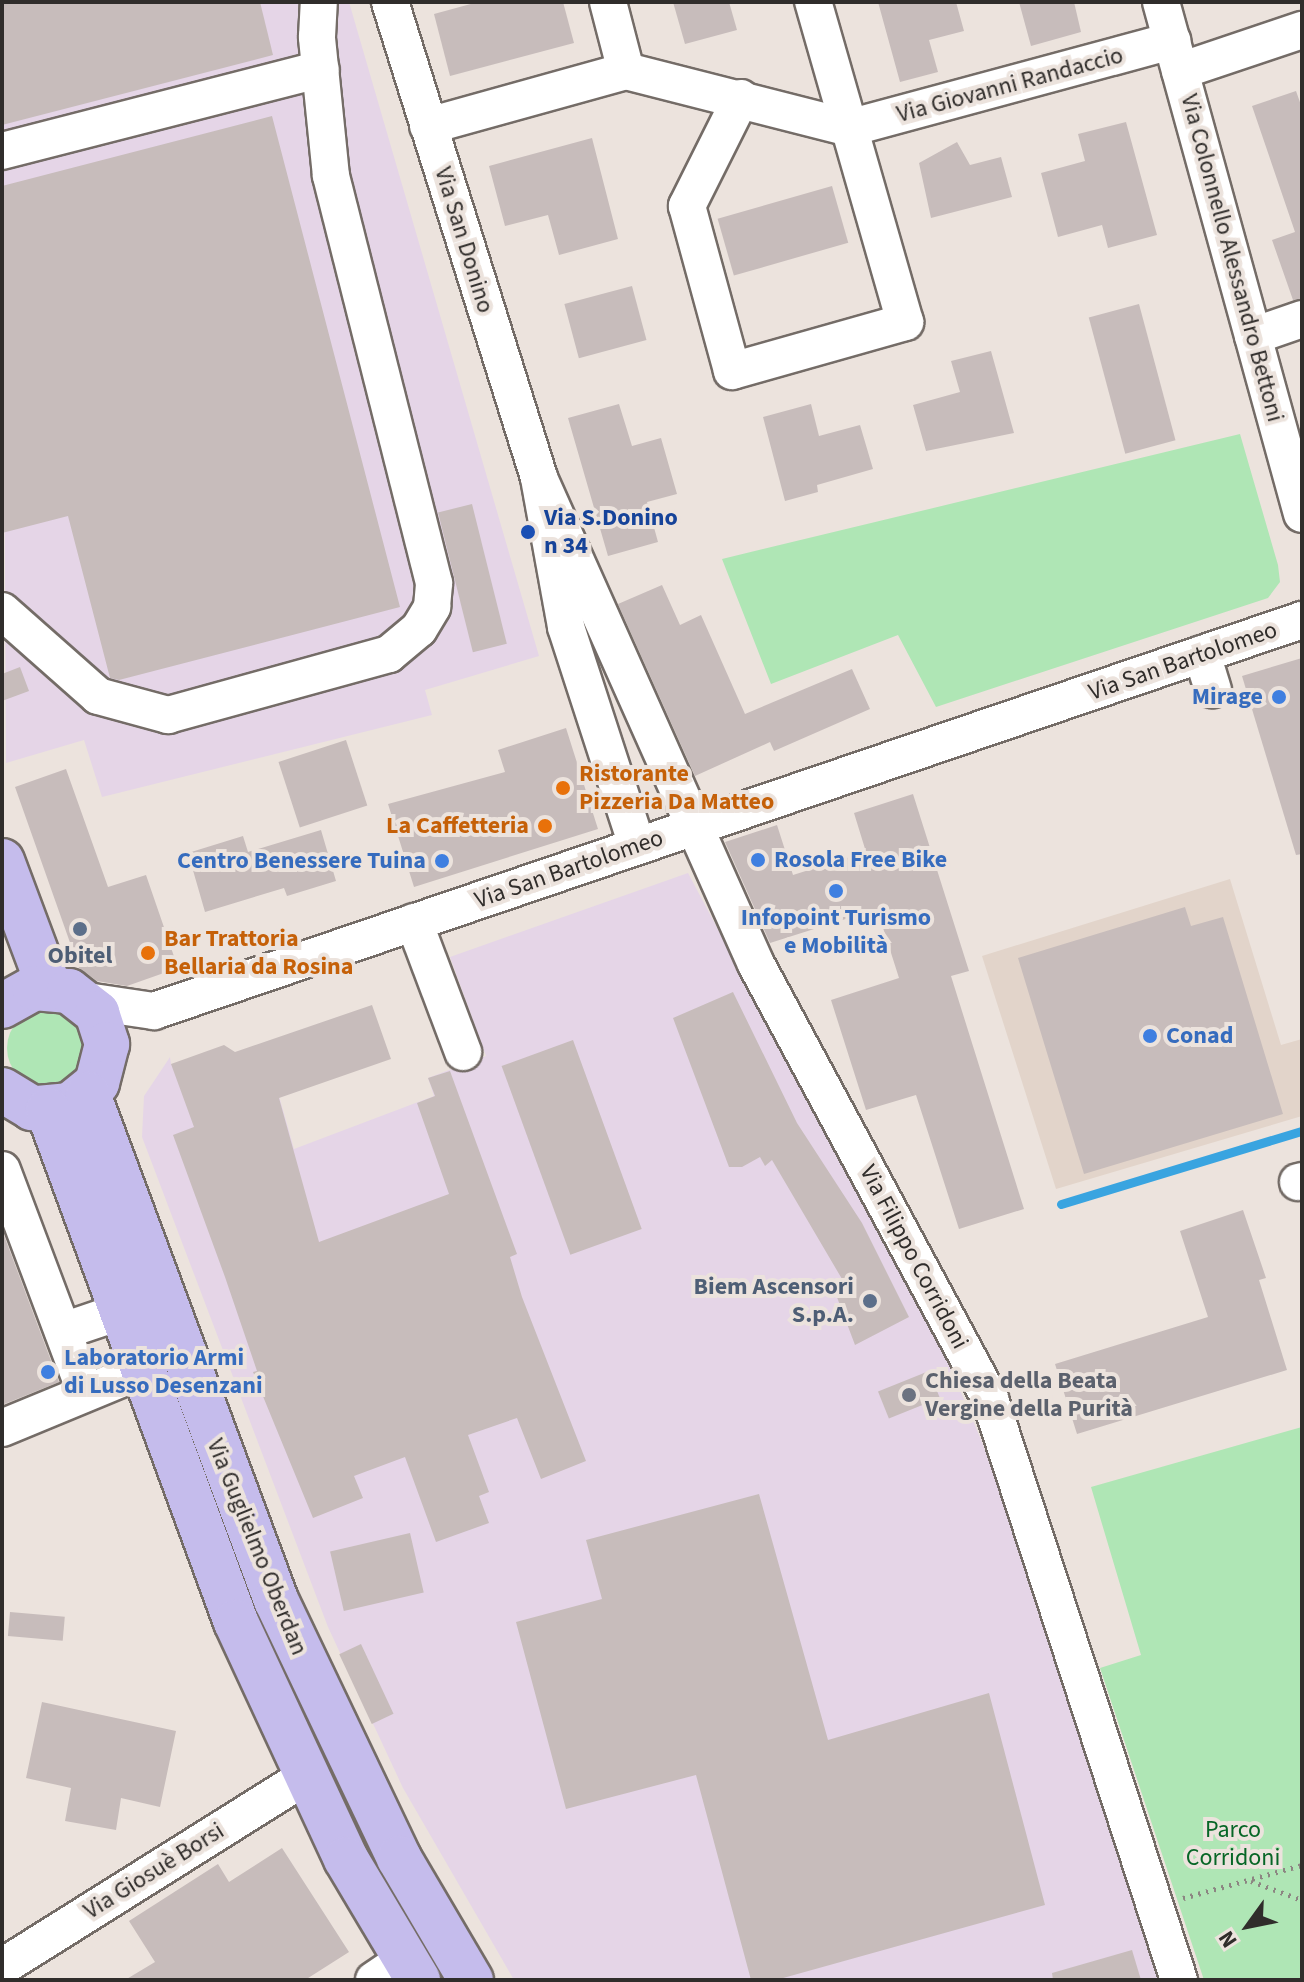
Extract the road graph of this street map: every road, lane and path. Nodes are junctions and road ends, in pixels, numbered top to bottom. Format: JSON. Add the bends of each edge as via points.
{"nodes":[{"id":1,"x":299,"y":2,"type":"edge"},
{"id":2,"x":390,"y":2,"type":"edge"},
{"id":3,"x":608,"y":2,"type":"edge"},
{"id":4,"x":813,"y":2,"type":"edge"},
{"id":5,"x":1161,"y":2,"type":"edge"},
{"id":6,"x":1302,"y":30,"type":"edge"},
{"id":7,"x":319,"y":36,"type":"edge"},
{"id":8,"x":1176,"y":56,"type":"junction"},
{"id":9,"x":626,"y":71,"type":"junction"},
{"id":10,"x":741,"y":98,"type":"junction"},
{"id":11,"x":428,"y":126,"type":"junction"},
{"id":12,"x":849,"y":128,"type":"junction"},
{"id":13,"x":2,"y":151,"type":"edge"},
{"id":14,"x":1302,"y":319,"type":"edge"},
{"id":15,"x":1253,"y":336,"type":"junction"},
{"id":16,"x":539,"y":478,"type":"junction"},
{"id":17,"x":1302,"y":514,"type":"edge"},
{"id":18,"x":2,"y":611,"type":"edge"},
{"id":19,"x":1302,"y":620,"type":"edge"},
{"id":20,"x":1202,"y":654,"type":"junction"},
{"id":21,"x":1213,"y":689,"type":"dead end"},
{"id":22,"x":692,"y":828,"type":"junction"},
{"id":23,"x":637,"y":846,"type":"junction"},
{"id":24,"x":2,"y":861,"type":"edge"},
{"id":25,"x":414,"y":922,"type":"junction"},
{"id":26,"x":67,"y":994,"type":"junction"},
{"id":27,"x":4,"y":997,"type":"edge"},
{"id":28,"x":154,"y":1011,"type":"junction"},
{"id":29,"x":463,"y":1052,"type":"dead end"},
{"id":30,"x":98,"y":1077,"type":"junction"},
{"id":31,"x":3,"y":1092,"type":"edge"},
{"id":32,"x":48,"y":1110,"type":"junction"},
{"id":33,"x":2,"y":1170,"type":"edge"},
{"id":34,"x":119,"y":1312,"type":"junction"},
{"id":35,"x":63,"y":1331,"type":"junction"},
{"id":36,"x":140,"y":1371,"type":"junction"},
{"id":37,"x":81,"y":1380,"type":"dead end"},
{"id":38,"x":2,"y":1428,"type":"edge"},
{"id":39,"x":306,"y":1776,"type":"junction"},
{"id":40,"x":1302,"y":1865,"type":"edge"},
{"id":41,"x":1248,"y":1880,"type":"junction"},
{"id":42,"x":1302,"y":1900,"type":"edge"},
{"id":43,"x":1159,"y":1906,"type":"junction"},
{"id":44,"x":2,"y":1967,"type":"edge"},
{"id":45,"x":399,"y":1973,"type":"edge"},
{"id":46,"x":471,"y":1980,"type":"edge"},
{"id":47,"x":1179,"y":1980,"type":"edge"}],
"edges":[{"from":1,"to":7,"type":"street"},
{"from":2,"to":11,"type":"street","name":"Via San Donino"},
{"from":3,"to":9,"type":"street"},
{"from":4,"to":12,"type":"street"},
{"from":5,"to":8,"type":"street","name":"Via Colonnello Alessandro Bettoni"},
{"from":6,"to":8,"type":"street","name":"Via Giovanni Randaccio"},
{"from":7,"to":13,"type":"street"},
{"from":7,"to":18,"type":"street","via":[[331,176],[434,583],[426,618],[389,654],[358,666],[168,715],[98,696]]},
{"from":8,"to":12,"type":"street","name":"Via Giovanni Randaccio"},
{"from":8,"to":15,"type":"street","name":"Via Colonnello Alessandro Bettoni"},
{"from":9,"to":10,"type":"street"},
{"from":9,"to":11,"type":"street"},
{"from":10,"to":12,"type":"street"},
{"from":10,"to":12,"type":"street","via":[[687,206],[732,371],[905,322]]},
{"from":11,"to":16,"type":"street","name":"Via San Donino"},
{"from":14,"to":15,"type":"street"},
{"from":15,"to":17,"type":"street","name":"Via Colonnello Alessandro Bettoni"},
{"from":16,"to":22,"type":"street","name":"Via San Donino","via":[[603,614]]},
{"from":16,"to":23,"type":"street","name":"Via San Donino","via":[[566,627]]},
{"from":19,"to":20,"type":"street","name":"Via San Bartolomeo"},
{"from":20,"to":21,"type":"street"},
{"from":20,"to":22,"type":"street","name":"Via San Bartolomeo"},
{"from":22,"to":23,"type":"street","name":"Via San Bartolomeo"},
{"from":22,"to":43,"type":"street","name":"Via Filippo Corridoni","via":[[756,964],[990,1399]]},
{"from":23,"to":25,"type":"street","name":"Via San Bartolomeo"},
{"from":24,"to":26,"type":"main road","name":"Via Guglielmo Oberdan"},
{"from":25,"to":28,"type":"street","name":"Via San Bartolomeo"},
{"from":25,"to":29,"type":"street"},
{"from":26,"to":27,"type":"main road"},
{"from":26,"to":28,"type":"street","name":"Via San Bartolomeo"},
{"from":26,"to":30,"type":"main road","name":"Via Guglielmo Oberdan","via":[[104,1028]]},
{"from":28,"to":30,"type":"street","name":"Via San Bartolomeo"},
{"from":30,"to":32,"type":"main road"},
{"from":30,"to":46,"type":"main road","name":"Via Guglielmo Oberdan","via":[[276,1600],[399,1858]]},
{"from":31,"to":32,"type":"main road","via":[[32,1108]]},
{"from":32,"to":34,"type":"main road","name":"Via Guglielmo Oberdan"},
{"from":33,"to":35,"type":"street"},
{"from":34,"to":35,"type":"street"},
{"from":34,"to":36,"type":"main road","name":"Via Guglielmo Oberdan"},
{"from":35,"to":37,"type":"street"},
{"from":36,"to":38,"type":"street"},
{"from":36,"to":39,"type":"main road","name":"Via Guglielmo Oberdan","via":[[236,1622]]},
{"from":39,"to":44,"type":"street","name":"Via Giosuè Borsi"},
{"from":39,"to":45,"type":"main road","name":"Via Guglielmo Oberdan"},
{"from":40,"to":41,"type":"path"},
{"from":41,"to":42,"type":"path"},
{"from":41,"to":43,"type":"path"},
{"from":43,"to":47,"type":"street","name":"Via Filippo Corridoni"}]}
